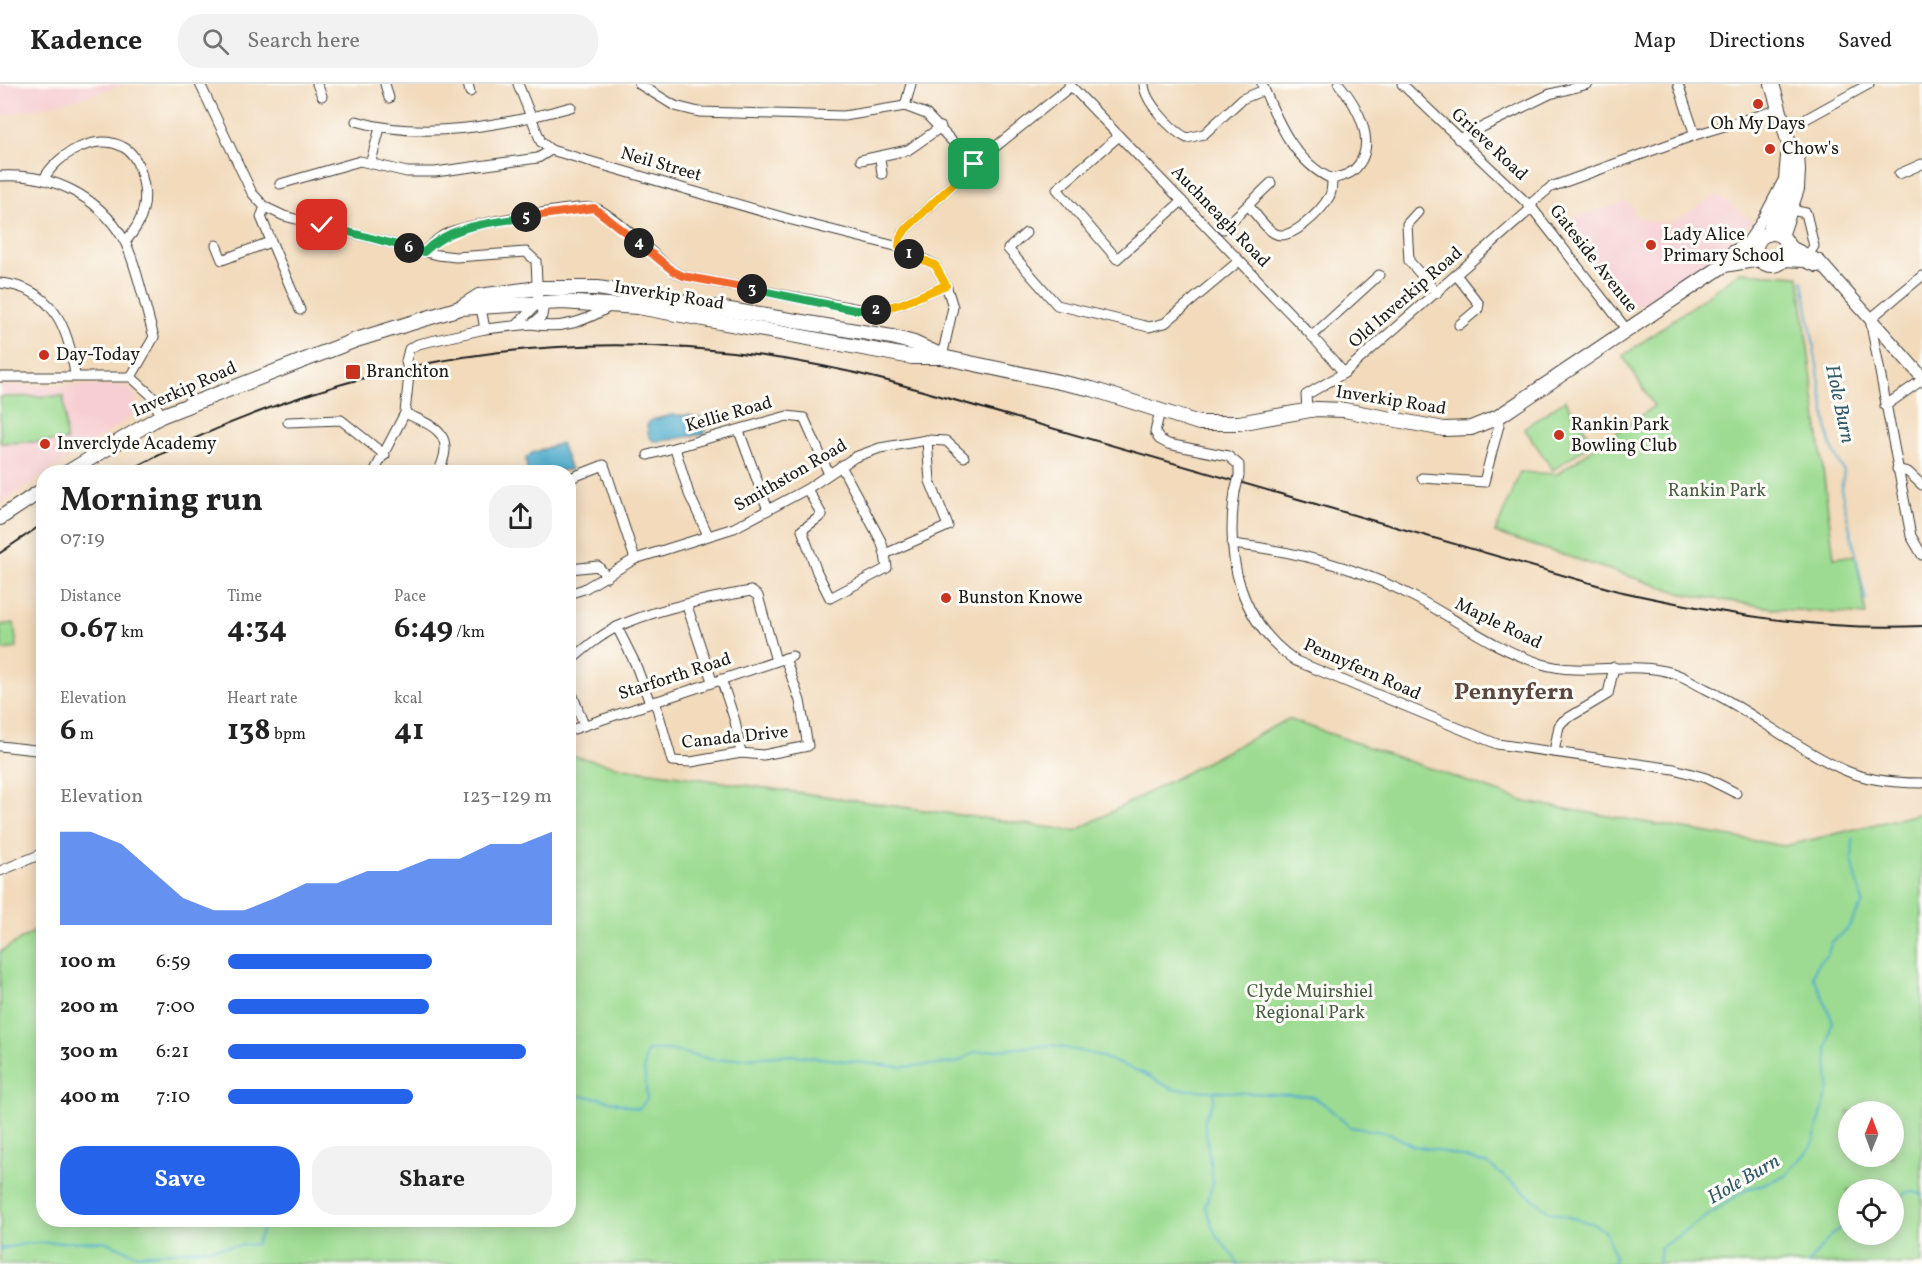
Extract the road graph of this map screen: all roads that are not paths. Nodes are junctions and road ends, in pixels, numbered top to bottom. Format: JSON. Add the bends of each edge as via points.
{"nodes":[{"id":1,"x":317,"y":84,"type":"edge"},
{"id":2,"x":385,"y":84,"type":"edge"},
{"id":3,"x":518,"y":84,"type":"edge"},
{"id":4,"x":639,"y":84,"type":"edge"},
{"id":5,"x":911,"y":84,"type":"edge"},
{"id":6,"x":1144,"y":84,"type":"edge"},
{"id":7,"x":1339,"y":84,"type":"edge"},
{"id":8,"x":1417,"y":84,"type":"edge"},
{"id":9,"x":1588,"y":84,"type":"edge"},
{"id":10,"x":1678,"y":84,"type":"edge"},
{"id":11,"x":1772,"y":84,"type":"edge"},
{"id":12,"x":1869,"y":84,"type":"edge"},
{"id":13,"x":203,"y":85,"type":"edge"},
{"id":14,"x":1071,"y":85,"type":"edge"},
{"id":15,"x":1263,"y":87,"type":"edge"},
{"id":16,"x":1405,"y":87,"type":"edge"},
{"id":17,"x":322,"y":96,"type":"dead end"},
{"id":18,"x":389,"y":98,"type":"dead end"},
{"id":19,"x":905,"y":106,"type":"junction"},
{"id":20,"x":571,"y":107,"type":"dead end"},
{"id":21,"x":1779,"y":109,"type":"junction"},
{"id":22,"x":531,"y":118,"type":"junction"},
{"id":23,"x":356,"y":121,"type":"dead end"},
{"id":24,"x":941,"y":127,"type":"junction"},
{"id":25,"x":380,"y":128,"type":"junction"},
{"id":26,"x":1695,"y":135,"type":"junction"},
{"id":27,"x":1119,"y":136,"type":"junction"},
{"id":28,"x":1787,"y":137,"type":"junction"},
{"id":29,"x":1458,"y":139,"type":"junction"},
{"id":30,"x":551,"y":150,"type":"junction"},
{"id":31,"x":880,"y":158,"type":"junction"},
{"id":32,"x":861,"y":160,"type":"dead end"},
{"id":33,"x":371,"y":161,"type":"junction"},
{"id":34,"x":974,"y":164,"type":"junction"},
{"id":35,"x":1922,"y":164,"type":"edge"},
{"id":36,"x":882,"y":174,"type":"dead end"},
{"id":37,"x":1899,"y":174,"type":"dead end"},
{"id":38,"x":1786,"y":175,"type":"junction"},
{"id":39,"x":0,"y":176,"type":"edge"},
{"id":40,"x":44,"y":179,"type":"junction"},
{"id":41,"x":1332,"y":179,"type":"junction"},
{"id":42,"x":1271,"y":183,"type":"dead end"},
{"id":43,"x":280,"y":184,"type":"dead end"},
{"id":44,"x":1182,"y":201,"type":"junction"},
{"id":45,"x":1248,"y":206,"type":"junction"},
{"id":46,"x":265,"y":207,"type":"junction"},
{"id":47,"x":1530,"y":207,"type":"junction"},
{"id":48,"x":1791,"y":210,"type":"junction"},
{"id":49,"x":1418,"y":212,"type":"dead end"},
{"id":50,"x":1223,"y":229,"type":"dead end"},
{"id":51,"x":1026,"y":233,"type":"dead end"},
{"id":52,"x":1774,"y":239,"type":"junction"},
{"id":53,"x":125,"y":242,"type":"junction"},
{"id":54,"x":270,"y":242,"type":"junction"},
{"id":55,"x":216,"y":245,"type":"dead end"},
{"id":56,"x":899,"y":247,"type":"junction"},
{"id":57,"x":1743,"y":247,"type":"junction"},
{"id":58,"x":424,"y":252,"type":"junction"},
{"id":59,"x":1809,"y":254,"type":"junction"},
{"id":60,"x":1760,"y":259,"type":"junction"},
{"id":61,"x":1783,"y":260,"type":"junction"},
{"id":62,"x":1239,"y":261,"type":"junction"},
{"id":63,"x":1724,"y":266,"type":"junction"},
{"id":64,"x":1829,"y":273,"type":"junction"},
{"id":65,"x":1379,"y":275,"type":"dead end"},
{"id":66,"x":1457,"y":276,"type":"junction"},
{"id":67,"x":1922,"y":276,"type":"edge"},
{"id":68,"x":0,"y":283,"type":"edge"},
{"id":69,"x":946,"y":285,"type":"junction"},
{"id":70,"x":538,"y":288,"type":"junction"},
{"id":71,"x":1437,"y":294,"type":"junction"},
{"id":72,"x":538,"y":303,"type":"junction"},
{"id":73,"x":613,"y":305,"type":"junction"},
{"id":74,"x":460,"y":308,"type":"junction"},
{"id":75,"x":481,"y":308,"type":"junction"},
{"id":76,"x":300,"y":310,"type":"dead end"},
{"id":77,"x":1870,"y":319,"type":"junction"},
{"id":78,"x":518,"y":324,"type":"junction"},
{"id":79,"x":532,"y":324,"type":"junction"},
{"id":80,"x":1459,"y":325,"type":"dead end"},
{"id":81,"x":485,"y":329,"type":"junction"},
{"id":82,"x":1627,"y":330,"type":"junction"},
{"id":83,"x":1311,"y":336,"type":"junction"},
{"id":84,"x":942,"y":357,"type":"junction"},
{"id":85,"x":1344,"y":373,"type":"junction"},
{"id":86,"x":75,"y":375,"type":"junction"},
{"id":87,"x":131,"y":376,"type":"junction"},
{"id":88,"x":0,"y":377,"type":"edge"},
{"id":89,"x":1922,"y":378,"type":"edge"},
{"id":90,"x":1885,"y":406,"type":"junction"},
{"id":91,"x":1307,"y":409,"type":"junction"},
{"id":92,"x":1160,"y":411,"type":"junction"},
{"id":93,"x":405,"y":413,"type":"junction"},
{"id":94,"x":161,"y":416,"type":"junction"},
{"id":95,"x":1498,"y":417,"type":"junction"},
{"id":96,"x":288,"y":422,"type":"dead end"},
{"id":97,"x":739,"y":431,"type":"junction"},
{"id":98,"x":927,"y":440,"type":"junction"},
{"id":99,"x":675,"y":448,"type":"junction"},
{"id":100,"x":385,"y":455,"type":"junction"},
{"id":101,"x":648,"y":455,"type":"dead end"},
{"id":102,"x":964,"y":457,"type":"dead end"},
{"id":103,"x":80,"y":465,"type":"edge"},
{"id":104,"x":379,"y":465,"type":"edge"},
{"id":105,"x":442,"y":465,"type":"edge"},
{"id":106,"x":841,"y":466,"type":"junction"},
{"id":107,"x":1897,"y":469,"type":"junction"},
{"id":108,"x":829,"y":474,"type":"junction"},
{"id":109,"x":576,"y":476,"type":"edge"},
{"id":110,"x":1422,"y":478,"type":"dead end"},
{"id":111,"x":1922,"y":485,"type":"edge"},
{"id":112,"x":807,"y":489,"type":"junction"},
{"id":113,"x":36,"y":494,"type":"edge"},
{"id":114,"x":768,"y":510,"type":"junction"},
{"id":115,"x":0,"y":518,"type":"edge"},
{"id":116,"x":708,"y":535,"type":"junction"},
{"id":117,"x":1232,"y":544,"type":"junction"},
{"id":118,"x":885,"y":554,"type":"junction"},
{"id":119,"x":1922,"y":555,"type":"edge"},
{"id":120,"x":635,"y":559,"type":"junction"},
{"id":121,"x":576,"y":568,"type":"edge"},
{"id":122,"x":606,"y":577,"type":"junction"},
{"id":123,"x":576,"y":590,"type":"edge"},
{"id":124,"x":687,"y":606,"type":"junction"},
{"id":125,"x":617,"y":627,"type":"junction"},
{"id":126,"x":576,"y":656,"type":"edge"},
{"id":127,"x":784,"y":658,"type":"junction"},
{"id":128,"x":1614,"y":668,"type":"junction"},
{"id":129,"x":716,"y":680,"type":"junction"},
{"id":130,"x":652,"y":702,"type":"junction"},
{"id":131,"x":576,"y":704,"type":"edge"},
{"id":132,"x":584,"y":725,"type":"junction"},
{"id":133,"x":576,"y":728,"type":"edge"},
{"id":134,"x":0,"y":746,"type":"edge"},
{"id":135,"x":36,"y":750,"type":"edge"},
{"id":136,"x":1554,"y":752,"type":"junction"},
{"id":137,"x":741,"y":753,"type":"junction"},
{"id":138,"x":1922,"y":783,"type":"edge"},
{"id":139,"x":1736,"y":793,"type":"dead end"},
{"id":140,"x":36,"y":856,"type":"edge"},
{"id":141,"x":0,"y":871,"type":"edge"}],
"edges":[{"from":1,"to":17,"type":"street"},
{"from":2,"to":18,"type":"street"},
{"from":3,"to":22,"type":"street"},
{"from":4,"to":19,"type":"street","via":[[675,106],[699,112],[844,116]]},
{"from":5,"to":19,"type":"street"},
{"from":6,"to":15,"type":"street","via":[[1152,105],[1187,138],[1204,134],[1242,99]]},
{"from":7,"to":41,"type":"street","via":[[1363,119],[1363,157],[1353,171]]},
{"from":8,"to":16,"type":"street"},
{"from":9,"to":29,"type":"street","via":[[1550,94]]},
{"from":10,"to":26,"type":"street"},
{"from":11,"to":21,"type":"highway"},
{"from":12,"to":28,"type":"street"},
{"from":13,"to":46,"type":"street","via":[[252,193]]},
{"from":14,"to":27,"type":"street","name":"Auchneagh Road"},
{"from":14,"to":34,"type":"street"},
{"from":15,"to":41,"type":"street","via":[[1285,135],[1320,174]]},
{"from":16,"to":29,"type":"street","name":"Grieve Road"},
{"from":19,"to":24,"type":"street","via":[[926,114]]},
{"from":20,"to":22,"type":"street"},
{"from":21,"to":26,"type":"street","name":"Old Inverkip Road"},
{"from":21,"to":28,"type":"highway"},
{"from":22,"to":25,"type":"street","via":[[437,130]]},
{"from":22,"to":30,"type":"street","via":[[541,142]]},
{"from":23,"to":25,"type":"street"},
{"from":24,"to":31,"type":"street","via":[[908,150]]},
{"from":24,"to":34,"type":"street"},
{"from":25,"to":33,"type":"street"},
{"from":26,"to":47,"type":"street","name":"Old Inverkip Road","via":[[1551,187]]},
{"from":27,"to":44,"type":"street","name":"Auchneagh Road"},
{"from":27,"to":44,"type":"street","via":[[1057,189],[1117,259]]},
{"from":28,"to":38,"type":"highway"},
{"from":28,"to":48,"type":"highway","via":[[1797,156],[1798,171]]},
{"from":29,"to":47,"type":"street","name":"Grieve Road"},
{"from":30,"to":33,"type":"street","via":[[538,158],[435,172],[407,172]]},
{"from":30,"to":56,"type":"street","name":"Neil Street"},
{"from":31,"to":32,"type":"street"},
{"from":31,"to":36,"type":"street"},
{"from":33,"to":43,"type":"street"},
{"from":34,"to":56,"type":"street","via":[[906,229]]},
{"from":35,"to":37,"type":"street"},
{"from":38,"to":52,"type":"highway"},
{"from":38,"to":57,"type":"street"},
{"from":39,"to":40,"type":"street"},
{"from":40,"to":53,"type":"street","via":[[86,198],[108,217]]},
{"from":40,"to":53,"type":"street","via":[[58,159],[78,148],[103,143],[123,147],[142,176],[144,209]]},
{"from":41,"to":45,"type":"street","via":[[1331,195],[1293,233],[1285,236],[1275,234]]},
{"from":42,"to":45,"type":"street"},
{"from":44,"to":62,"type":"street","name":"Auchneagh Road"},
{"from":45,"to":50,"type":"street"},
{"from":46,"to":54,"type":"street","via":[[261,217]]},
{"from":46,"to":58,"type":"street","via":[[284,216]]},
{"from":47,"to":66,"type":"street","name":"Old Inverkip Road"},
{"from":47,"to":82,"type":"street","name":"Gateside Avenue"},
{"from":48,"to":52,"type":"highway"},
{"from":48,"to":59,"type":"street","via":[[1806,213],[1814,246]]},
{"from":49,"to":71,"type":"street","via":[[1407,224],[1409,261]]},
{"from":51,"to":62,"type":"street","via":[[1008,249],[1057,305],[1149,327],[1165,323]]},
{"from":52,"to":57,"type":"highway","name":"Inverkip Road"},
{"from":52,"to":59,"type":"main road"},
{"from":52,"to":60,"type":"highway","via":[[1756,252]]},
{"from":52,"to":61,"type":"highway"},
{"from":53,"to":87,"type":"street","via":[[154,337]]},
{"from":54,"to":55,"type":"street","via":[[222,261]]},
{"from":54,"to":76,"type":"street"},
{"from":56,"to":69,"type":"street","name":"Neil Street","via":[[935,265]]},
{"from":57,"to":63,"type":"highway","name":"Inverkip Road"},
{"from":58,"to":69,"type":"street","via":[[437,238],[453,231],[594,208],[683,276],[869,311],[901,304]]},
{"from":58,"to":70,"type":"street","via":[[456,257],[526,252],[536,261]]},
{"from":59,"to":64,"type":"main road"},
{"from":60,"to":61,"type":"highway","name":"Inverkip Road","via":[[1771,265]]},
{"from":60,"to":63,"type":"highway","name":"Inverkip Road"},
{"from":61,"to":64,"type":"main road","via":[[1805,261]]},
{"from":62,"to":83,"type":"street","name":"Auchneagh Road"},
{"from":63,"to":82,"type":"highway","name":"Inverkip Road"},
{"from":64,"to":77,"type":"main road"},
{"from":65,"to":83,"type":"street"},
{"from":66,"to":71,"type":"street","name":"Old Inverkip Road"},
{"from":66,"to":80,"type":"street","via":[[1479,304]]},
{"from":67,"to":77,"type":"street"},
{"from":68,"to":86,"type":"street","via":[[17,284],[39,295],[58,316],[71,345]]},
{"from":69,"to":84,"type":"street","name":"Neil Street","via":[[952,307]]},
{"from":70,"to":72,"type":"street"},
{"from":70,"to":74,"type":"highway","name":"Inverkip Road","via":[[479,296]]},
{"from":70,"to":84,"type":"highway","name":"Inverkip Road","via":[[598,288],[802,321],[903,340]]},
{"from":71,"to":85,"type":"street","name":"Old Inverkip Road"},
{"from":72,"to":73,"type":"highway","name":"Inverkip Road"},
{"from":72,"to":75,"type":"highway","name":"Inverkip Road"},
{"from":72,"to":78,"type":"street"},
{"from":72,"to":79,"type":"street","via":[[542,316]]},
{"from":73,"to":79,"type":"street","via":[[585,322]]},
{"from":73,"to":84,"type":"highway","name":"Inverkip Road","via":[[675,312],[912,357]]},
{"from":74,"to":75,"type":"highway","name":"Inverkip Road"},
{"from":74,"to":94,"type":"highway","name":"Inverkip Road","via":[[356,340]]},
{"from":75,"to":81,"type":"street"},
{"from":77,"to":89,"type":"main road"},
{"from":77,"to":90,"type":"street"},
{"from":78,"to":79,"type":"street"},
{"from":78,"to":81,"type":"street"},
{"from":81,"to":93,"type":"street","bridge":true,"via":[[409,349]]},
{"from":82,"to":95,"type":"highway","name":"Inverkip Road"},
{"from":83,"to":85,"type":"street","name":"Auchneagh Road"},
{"from":84,"to":92,"type":"highway","name":"Inverkip Road","via":[[1092,388]]},
{"from":85,"to":91,"type":"street","name":"Old Inverkip Road","via":[[1306,395]]},
{"from":86,"to":87,"type":"street"},
{"from":86,"to":88,"type":"street"},
{"from":87,"to":94,"type":"street","via":[[151,395]]},
{"from":89,"to":90,"type":"street"},
{"from":90,"to":107,"type":"street"},
{"from":91,"to":92,"type":"highway","name":"Inverkip Road","via":[[1239,423],[1199,423]]},
{"from":91,"to":95,"type":"highway","name":"Inverkip Road","via":[[1344,410],[1444,429],[1471,428]]},
{"from":92,"to":117,"type":"street","name":"Pennyfern Road","bridge":true,"via":[[1155,432],[1159,440],[1228,456],[1239,465]]},
{"from":93,"to":100,"type":"street"},
{"from":93,"to":105,"type":"street","via":[[436,428],[446,444]]},
{"from":94,"to":103,"type":"highway","name":"Inverkip Road"},
{"from":95,"to":110,"type":"street","via":[[1484,482]]},
{"from":96,"to":100,"type":"street","via":[[341,420]]},
{"from":97,"to":99,"type":"street","name":"Kellie Road"},
{"from":97,"to":108,"type":"street","name":"Kellie Road","via":[[787,416],[804,418]]},
{"from":97,"to":114,"type":"street"},
{"from":98,"to":102,"type":"street","name":"Smithston Road","via":[[946,441]]},
{"from":98,"to":106,"type":"street","name":"Smithston Road","via":[[880,448]]},
{"from":98,"to":118,"type":"street","via":[[930,482],[948,526]]},
{"from":99,"to":101,"type":"street","name":"Kellie Road"},
{"from":99,"to":116,"type":"street","name":"Kellie Road","via":[[689,494]]},
{"from":100,"to":104,"type":"street"},
{"from":106,"to":108,"type":"street","name":"Smithston Road"},
{"from":106,"to":118,"type":"street"},
{"from":107,"to":111,"type":"street","via":[[1908,472]]},
{"from":107,"to":119,"type":"street","via":[[1911,536]]},
{"from":108,"to":112,"type":"street","name":"Smithston Road"},
{"from":109,"to":120,"type":"street","via":[[604,465]]},
{"from":112,"to":114,"type":"street","name":"Smithston Road"},
{"from":112,"to":118,"type":"street","via":[[822,515],[802,530],[830,598],[887,568]]},
{"from":113,"to":115,"type":"highway"},
{"from":114,"to":116,"type":"street","name":"Smithston Road","via":[[734,528]]},
{"from":116,"to":120,"type":"street","name":"Smithston Road"},
{"from":117,"to":128,"type":"street","name":"Maple Road","via":[[1299,554],[1375,580],[1417,599],[1495,645],[1541,664]]},
{"from":117,"to":136,"type":"street","name":"Pennyfern Road","via":[[1236,578],[1247,603],[1270,639],[1296,661],[1497,744]]},
{"from":120,"to":122,"type":"street","name":"Smithston Road"},
{"from":121,"to":122,"type":"street","via":[[598,566]]},
{"from":122,"to":123,"type":"street","name":"Smithston Road"},
{"from":124,"to":125,"type":"street","via":[[653,613]]},
{"from":124,"to":127,"type":"street","via":[[751,591],[758,596]]},
{"from":124,"to":129,"type":"street"},
{"from":125,"to":126,"type":"street"},
{"from":125,"to":130,"type":"street"},
{"from":127,"to":129,"type":"street","name":"Starforth Road"},
{"from":127,"to":137,"type":"street","name":"Canada Drive","via":[[800,701],[807,746],[763,755]]},
{"from":128,"to":136,"type":"street","via":[[1608,694],[1563,720]]},
{"from":128,"to":138,"type":"street","name":"Maple Road","via":[[1672,673],[1726,699],[1844,770],[1892,783]]},
{"from":129,"to":130,"type":"street","name":"Starforth Road"},
{"from":129,"to":137,"type":"street","via":[[735,721]]},
{"from":130,"to":132,"type":"street","name":"Starforth Road"},
{"from":130,"to":137,"type":"street","name":"Canada Drive","via":[[672,761],[691,762]]},
{"from":131,"to":132,"type":"street"},
{"from":132,"to":133,"type":"street","name":"Starforth Road"},
{"from":134,"to":135,"type":"street"},
{"from":136,"to":139,"type":"street","name":"Pennyfern Road","via":[[1674,769],[1706,778]]},
{"from":140,"to":141,"type":"street"}]}
